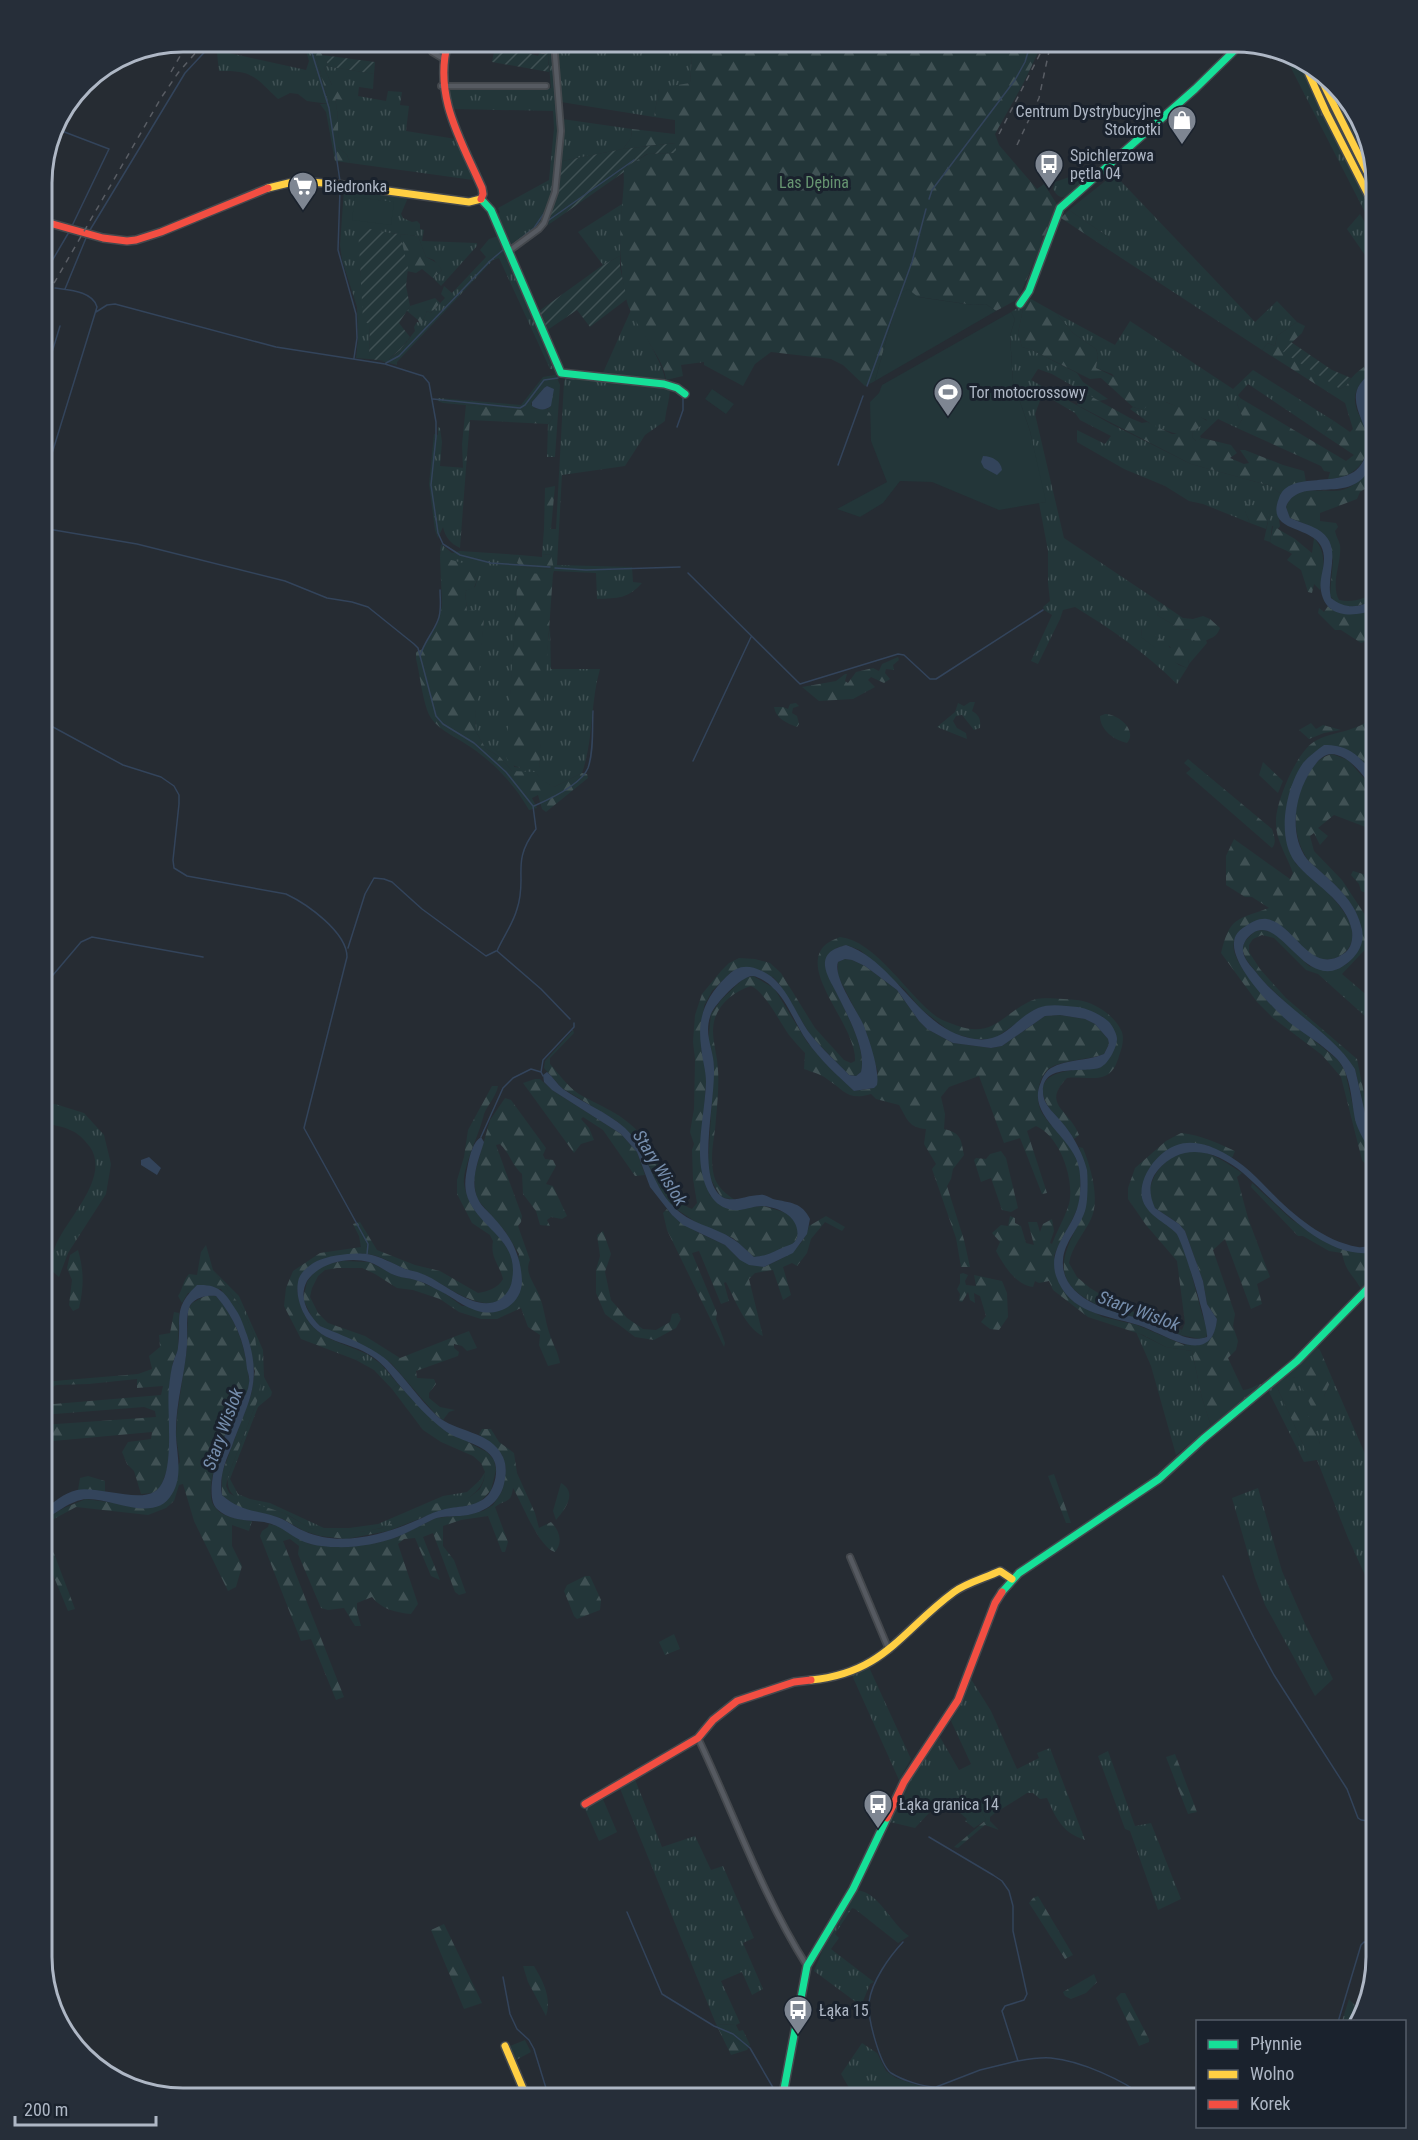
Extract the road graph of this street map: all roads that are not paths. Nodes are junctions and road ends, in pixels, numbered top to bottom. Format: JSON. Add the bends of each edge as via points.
{"nodes":[{"id":1,"x":434,"y":53,"type":"edge"},
{"id":2,"x":444,"y":53,"type":"edge"},
{"id":3,"x":556,"y":53,"type":"edge"},
{"id":4,"x":1232,"y":53,"type":"edge"},
{"id":5,"x":442,"y":58,"type":"junction"},
{"id":6,"x":1311,"y":78,"type":"edge"},
{"id":7,"x":441,"y":86,"type":"junction"},
{"id":8,"x":546,"y":86,"type":"dead end"},
{"id":9,"x":1327,"y":91,"type":"edge"},
{"id":10,"x":1364,"y":165,"type":"edge"},
{"id":11,"x":1366,"y":190,"type":"edge"},
{"id":12,"x":481,"y":199,"type":"junction"},
{"id":13,"x":53,"y":224,"type":"edge"},
{"id":14,"x":509,"y":251,"type":"junction"},
{"id":15,"x":1020,"y":304,"type":"dead end"},
{"id":16,"x":686,"y":394,"type":"dead end"},
{"id":17,"x":1366,"y":1290,"type":"edge"},
{"id":18,"x":850,"y":1557,"type":"dead end"},
{"id":19,"x":1012,"y":1579,"type":"junction"},
{"id":20,"x":890,"y":1650,"type":"junction"},
{"id":21,"x":698,"y":1738,"type":"junction"},
{"id":22,"x":585,"y":1804,"type":"dead end"},
{"id":23,"x":807,"y":1966,"type":"junction"},
{"id":24,"x":505,"y":2046,"type":"dead end"},
{"id":25,"x":522,"y":2087,"type":"edge"},
{"id":26,"x":784,"y":2088,"type":"edge"}],
"edges":[{"from":1,"to":5,"type":"street"},
{"from":2,"to":5,"type":"street"},
{"from":3,"to":14,"type":"street","via":[[561,131],[555,192],[544,224]]},
{"from":4,"to":15,"type":"street","via":[[1060,208],[1029,291]]},
{"from":5,"to":7,"type":"street"},
{"from":6,"to":11,"type":"street"},
{"from":7,"to":8,"type":"street"},
{"from":7,"to":12,"type":"street","via":[[482,188]]},
{"from":9,"to":10,"type":"street"},
{"from":12,"to":13,"type":"street","via":[[469,202],[307,181],[281,184],[136,240],[103,238]]},
{"from":12,"to":14,"type":"street"},
{"from":14,"to":16,"type":"street","via":[[561,373],[658,383],[679,387]]},
{"from":17,"to":19,"type":"street","via":[[1298,1361],[1159,1479]]},
{"from":18,"to":20,"type":"street"},
{"from":19,"to":20,"type":"street","via":[[999,1571],[955,1591]]},
{"from":19,"to":23,"type":"street","via":[[994,1603],[958,1700],[904,1782],[853,1889]]},
{"from":20,"to":21,"type":"street","via":[[858,1669],[824,1679],[794,1682],[737,1701]]},
{"from":21,"to":22,"type":"street"},
{"from":21,"to":23,"type":"street","via":[[767,1895]]},
{"from":23,"to":26,"type":"street"},
{"from":24,"to":25,"type":"street"}]}
